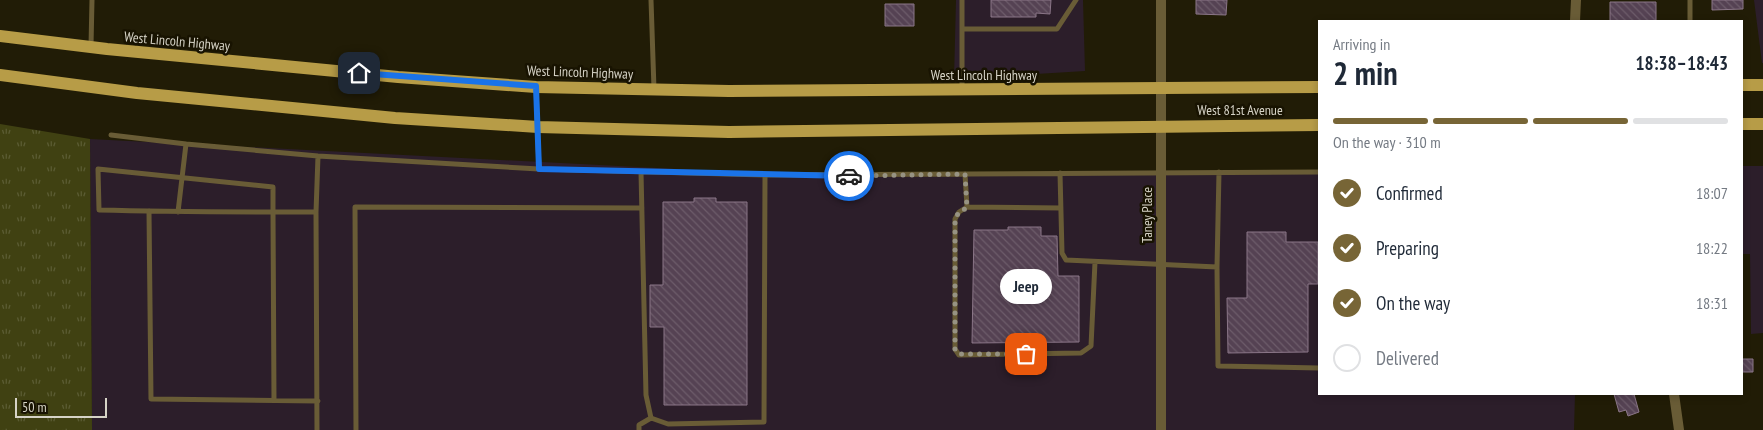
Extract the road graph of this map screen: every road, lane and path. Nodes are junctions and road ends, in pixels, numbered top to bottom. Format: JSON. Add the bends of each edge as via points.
{"nodes":[{"id":1,"x":92,"y":0,"type":"edge"},
{"id":2,"x":651,"y":0,"type":"edge"},
{"id":3,"x":962,"y":0,"type":"edge"},
{"id":4,"x":1076,"y":0,"type":"edge"},
{"id":5,"x":1161,"y":0,"type":"edge"},
{"id":6,"x":1576,"y":0,"type":"edge"},
{"id":7,"x":1690,"y":0,"type":"edge"},
{"id":8,"x":1576,"y":20,"type":"edge"},
{"id":9,"x":1690,"y":20,"type":"edge"},
{"id":10,"x":963,"y":29,"type":"junction"},
{"id":11,"x":0,"y":36,"type":"edge"},
{"id":12,"x":91,"y":47,"type":"junction"},
{"id":13,"x":0,"y":75,"type":"edge"},
{"id":14,"x":1743,"y":84,"type":"edge"},
{"id":15,"x":1763,"y":84,"type":"edge"},
{"id":16,"x":536,"y":86,"type":"junction"},
{"id":17,"x":1318,"y":87,"type":"edge"},
{"id":18,"x":654,"y":89,"type":"junction"},
{"id":19,"x":1161,"y":89,"type":"junction"},
{"id":20,"x":962,"y":90,"type":"junction"},
{"id":21,"x":1743,"y":124,"type":"edge"},
{"id":22,"x":1763,"y":124,"type":"edge"},
{"id":23,"x":1318,"y":125,"type":"edge"},
{"id":24,"x":1161,"y":126,"type":"junction"},
{"id":25,"x":538,"y":127,"type":"junction"},
{"id":26,"x":111,"y":135,"type":"dead end"},
{"id":27,"x":186,"y":144,"type":"junction"},
{"id":28,"x":318,"y":156,"type":"junction"},
{"id":29,"x":539,"y":169,"type":"junction"},
{"id":30,"x":641,"y":172,"type":"junction"},
{"id":31,"x":1161,"y":172,"type":"junction"},
{"id":32,"x":1219,"y":172,"type":"junction"},
{"id":33,"x":1318,"y":172,"type":"edge"},
{"id":34,"x":1060,"y":173,"type":"junction"},
{"id":35,"x":965,"y":174,"type":"junction"},
{"id":36,"x":765,"y":175,"type":"junction"},
{"id":37,"x":181,"y":177,"type":"junction"},
{"id":38,"x":642,"y":208,"type":"junction"},
{"id":39,"x":967,"y":208,"type":"junction"},
{"id":40,"x":1061,"y":208,"type":"junction"},
{"id":41,"x":149,"y":211,"type":"junction"},
{"id":42,"x":178,"y":212,"type":"junction"},
{"id":43,"x":273,"y":212,"type":"junction"},
{"id":44,"x":316,"y":212,"type":"junction"},
{"id":45,"x":1095,"y":262,"type":"junction"},
{"id":46,"x":1161,"y":264,"type":"junction"},
{"id":47,"x":1217,"y":267,"type":"junction"},
{"id":48,"x":1318,"y":368,"type":"edge"},
{"id":49,"x":1674,"y":395,"type":"edge"},
{"id":50,"x":274,"y":400,"type":"junction"},
{"id":51,"x":318,"y":401,"type":"junction"},
{"id":52,"x":651,"y":418,"type":"junction"},
{"id":53,"x":764,"y":422,"type":"junction"},
{"id":54,"x":317,"y":430,"type":"edge"},
{"id":55,"x":356,"y":430,"type":"edge"},
{"id":56,"x":639,"y":430,"type":"edge"},
{"id":57,"x":764,"y":430,"type":"edge"},
{"id":58,"x":1161,"y":430,"type":"edge"},
{"id":59,"x":1679,"y":430,"type":"edge"}],
"edges":[{"from":1,"to":12,"type":"lane"},
{"from":2,"to":18,"type":"lane"},
{"from":3,"to":10,"type":"lane"},
{"from":4,"to":10,"type":"lane","via":[[1057,28]]},
{"from":5,"to":19,"type":"street","name":"Taney Place"},
{"from":6,"to":8,"type":"street"},
{"from":7,"to":9,"type":"lane"},
{"from":10,"to":20,"type":"lane"},
{"from":11,"to":12,"type":"main road","name":"West Lincoln Highway"},
{"from":12,"to":16,"type":"main road","name":"West Lincoln Highway","via":[[398,77]]},
{"from":13,"to":25,"type":"main road","via":[[147,94],[395,118]]},
{"from":14,"to":15,"type":"main road"},
{"from":16,"to":18,"type":"main road","name":"West Lincoln Highway"},
{"from":16,"to":25,"type":"lane"},
{"from":17,"to":19,"type":"main road","name":"West 81st Avenue"},
{"from":18,"to":20,"type":"main road","name":"West Lincoln Highway"},
{"from":19,"to":20,"type":"main road","name":"West Lincoln Highway"},
{"from":19,"to":24,"type":"street","name":"Taney Place"},
{"from":21,"to":22,"type":"main road"},
{"from":23,"to":24,"type":"main road","name":"West 81st Avenue"},
{"from":24,"to":25,"type":"main road","via":[[729,132]]},
{"from":24,"to":31,"type":"street","name":"Taney Place"},
{"from":25,"to":29,"type":"lane"},
{"from":26,"to":27,"type":"lane"},
{"from":27,"to":28,"type":"lane"},
{"from":27,"to":37,"type":"lane"},
{"from":28,"to":29,"type":"lane"},
{"from":28,"to":44,"type":"lane"},
{"from":29,"to":30,"type":"lane"},
{"from":30,"to":36,"type":"lane"},
{"from":30,"to":38,"type":"lane"},
{"from":31,"to":32,"type":"lane"},
{"from":31,"to":34,"type":"lane"},
{"from":31,"to":46,"type":"street","name":"Taney Place"},
{"from":32,"to":33,"type":"lane"},
{"from":32,"to":47,"type":"lane"},
{"from":34,"to":35,"type":"lane"},
{"from":34,"to":40,"type":"lane"},
{"from":35,"to":36,"type":"lane"},
{"from":35,"to":39,"type":"lane"},
{"from":36,"to":53,"type":"lane"},
{"from":37,"to":41,"type":"lane","via":[[98,169],[99,210]]},
{"from":37,"to":42,"type":"lane"},
{"from":37,"to":43,"type":"lane","via":[[273,187]]},
{"from":38,"to":52,"type":"lane","via":[[646,395]]},
{"from":38,"to":55,"type":"lane","via":[[354,208]]},
{"from":39,"to":40,"type":"lane"},
{"from":39,"to":45,"type":"lane","via":[[955,219],[955,349],[959,354],[1081,353],[1090,346]]},
{"from":40,"to":45,"type":"lane","via":[[1062,253],[1066,260]]},
{"from":41,"to":42,"type":"lane"},
{"from":41,"to":50,"type":"lane","via":[[152,398]]},
{"from":42,"to":43,"type":"lane"},
{"from":43,"to":44,"type":"lane"},
{"from":43,"to":50,"type":"lane"},
{"from":44,"to":51,"type":"lane"},
{"from":45,"to":46,"type":"lane"},
{"from":46,"to":47,"type":"lane"},
{"from":46,"to":58,"type":"street","name":"Taney Place"},
{"from":47,"to":48,"type":"lane","via":[[1218,366]]},
{"from":49,"to":59,"type":"street"},
{"from":50,"to":51,"type":"lane"},
{"from":51,"to":54,"type":"lane"},
{"from":52,"to":53,"type":"lane","via":[[668,424]]},
{"from":52,"to":56,"type":"lane","via":[[639,425]]},
{"from":53,"to":57,"type":"lane"}]}
